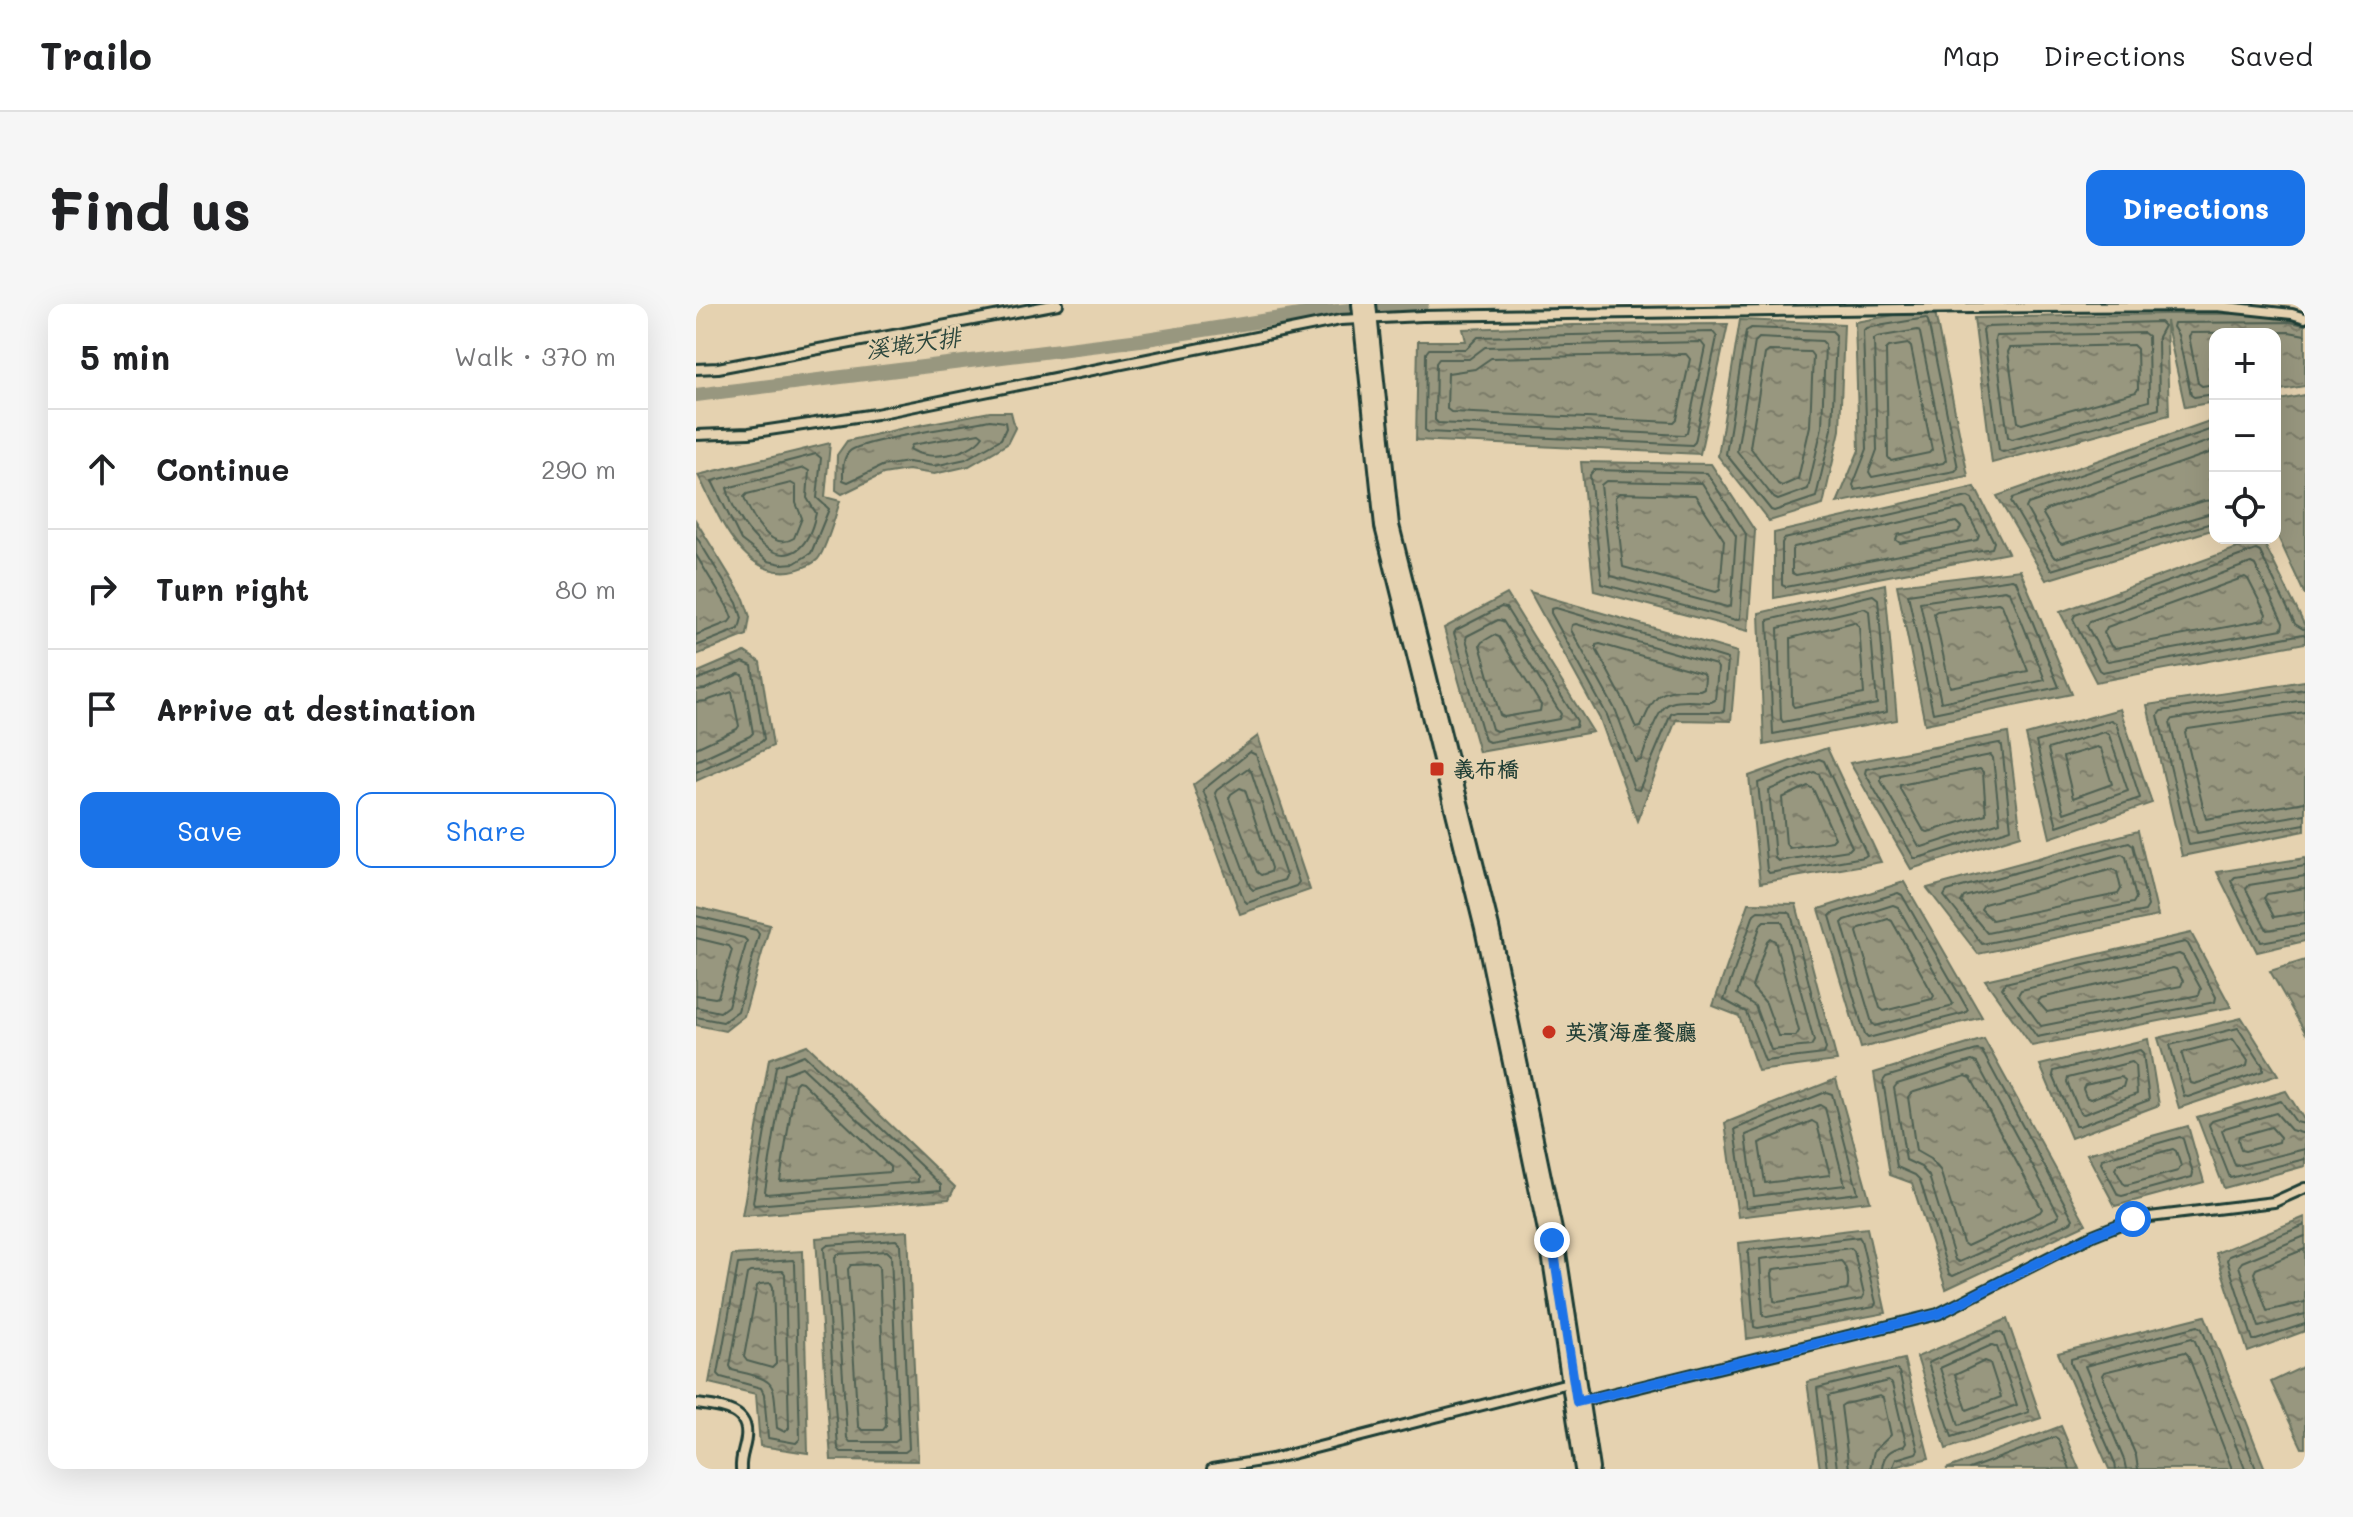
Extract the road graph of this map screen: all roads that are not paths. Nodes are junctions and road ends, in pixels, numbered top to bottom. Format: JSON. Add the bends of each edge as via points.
{"nodes":[{"id":1,"x":1058,"y":304,"type":"edge"},
{"id":2,"x":1364,"y":311,"type":"edge"},
{"id":3,"x":2305,"y":318,"type":"edge"},
{"id":4,"x":696,"y":369,"type":"edge"},
{"id":5,"x":696,"y":435,"type":"edge"},
{"id":6,"x":2305,"y":1188,"type":"edge"},
{"id":7,"x":1576,"y":1392,"type":"junction"},
{"id":8,"x":696,"y":1404,"type":"edge"},
{"id":9,"x":741,"y":1469,"type":"edge"},
{"id":10,"x":1212,"y":1469,"type":"edge"},
{"id":11,"x":1587,"y":1469,"type":"edge"}],
"edges":[{"from":1,"to":4,"type":"lane"},
{"from":2,"to":3,"type":"lane","via":[[1550,314],[2216,306]]},
{"from":2,"to":5,"type":"lane","via":[[876,414],[749,433]]},
{"from":2,"to":7,"type":"main road","via":[[1387,526],[1487,928],[1552,1240]]},
{"from":6,"to":7,"type":"lane","via":[[2274,1202],[2133,1219],[1938,1314]]},
{"from":7,"to":10,"type":"lane"},
{"from":7,"to":11,"type":"main road"},
{"from":8,"to":9,"type":"lane","via":[[739,1414],[746,1425]]}]}
